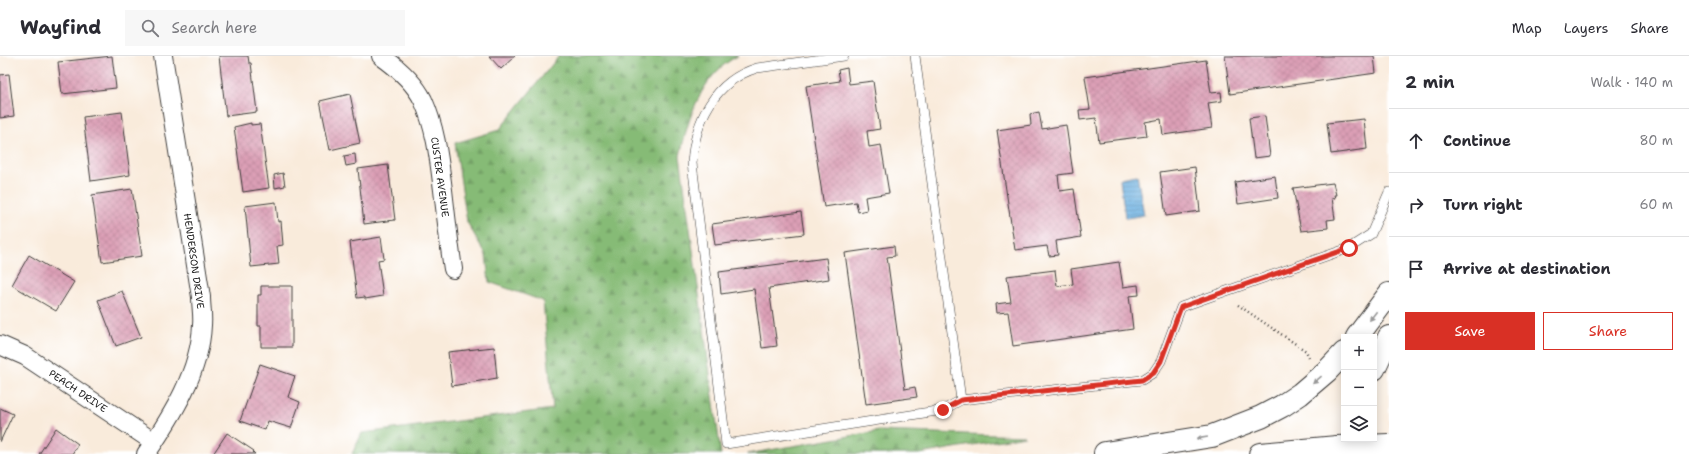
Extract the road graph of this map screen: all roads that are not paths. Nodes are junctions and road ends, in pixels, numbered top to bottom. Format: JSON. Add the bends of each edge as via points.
{"nodes":[{"id":1,"x":163,"y":56,"type":"edge"},
{"id":2,"x":381,"y":56,"type":"edge"},
{"id":3,"x":844,"y":56,"type":"edge"},
{"id":4,"x":915,"y":56,"type":"edge"},
{"id":5,"x":1389,"y":192,"type":"edge"},
{"id":6,"x":453,"y":269,"type":"dead end"},
{"id":7,"x":1389,"y":294,"type":"edge"},
{"id":8,"x":1358,"y":334,"type":"edge"},
{"id":9,"x":1389,"y":337,"type":"edge"},
{"id":10,"x":0,"y":345,"type":"edge"},
{"id":11,"x":1341,"y":355,"type":"edge"},
{"id":12,"x":1377,"y":363,"type":"edge"},
{"id":13,"x":961,"y":400,"type":"junction"},
{"id":14,"x":1338,"y":444,"type":"edge"},
{"id":15,"x":1389,"y":445,"type":"edge"},
{"id":16,"x":150,"y":448,"type":"edge"},
{"id":17,"x":1104,"y":454,"type":"edge"},
{"id":18,"x":1260,"y":454,"type":"edge"}],
"edges":[{"from":1,"to":16,"type":"street","name":"HENDERSON DRIVE","via":[[201,297],[202,325],[190,378]]},
{"from":2,"to":6,"type":"street","name":"CUSTER AVENUE","via":[[397,67],[411,82],[422,99],[431,123],[438,150]]},
{"from":3,"to":13,"type":"lane","via":[[746,71],[723,86],[714,96],[697,132],[692,163],[726,444],[943,410]]},
{"from":4,"to":13,"type":"lane"},
{"from":5,"to":13,"type":"lane","via":[[1371,234],[1349,248],[1181,307],[1161,361],[1153,373],[1142,380]]},
{"from":7,"to":8,"type":"main road","one_way":true},
{"from":9,"to":12,"type":"main road"},
{"from":10,"to":16,"type":"street","name":"PEACH DRIVE","via":[[25,356]]},
{"from":11,"to":17,"type":"main road","one_way":true,"via":[[1304,390],[1261,417],[1212,436]]},
{"from":14,"to":15,"type":"main road"},
{"from":14,"to":18,"type":"main road"}]}
